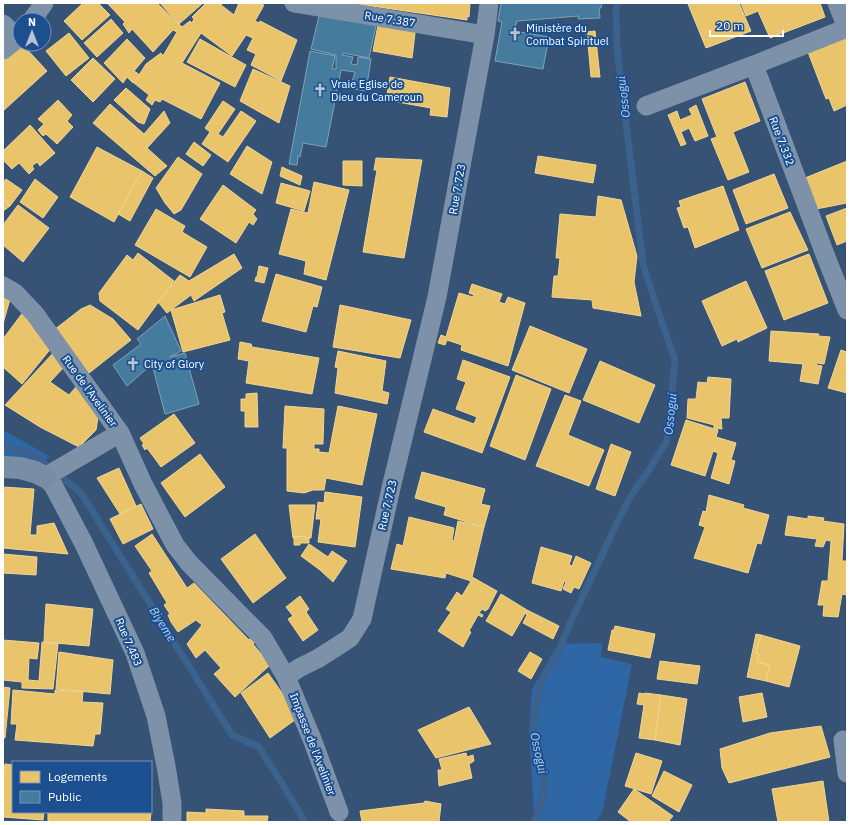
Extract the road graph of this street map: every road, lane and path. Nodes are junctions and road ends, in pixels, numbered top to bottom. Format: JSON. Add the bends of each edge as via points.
{"nodes":[{"id":1,"x":44,"y":3,"type":"edge"},
{"id":2,"x":294,"y":3,"type":"edge"},
{"id":3,"x":489,"y":3,"type":"edge"},
{"id":4,"x":837,"y":3,"type":"edge"},
{"id":5,"x":38,"y":12,"type":"edge"},
{"id":6,"x":3,"y":24,"type":"edge"},
{"id":7,"x":847,"y":28,"type":"edge"},
{"id":8,"x":12,"y":31,"type":"edge"},
{"id":9,"x":485,"y":35,"type":"junction"},
{"id":10,"x":12,"y":43,"type":"edge"},
{"id":11,"x":3,"y":50,"type":"edge"},
{"id":12,"x":754,"y":65,"type":"junction"},
{"id":13,"x":646,"y":106,"type":"dead end"},
{"id":14,"x":3,"y":286,"type":"edge"},
{"id":15,"x":847,"y":310,"type":"edge"},
{"id":16,"x":120,"y":433,"type":"junction"},
{"id":17,"x":3,"y":467,"type":"edge"},
{"id":18,"x":45,"y":477,"type":"junction"},
{"id":19,"x":286,"y":677,"type":"junction"},
{"id":20,"x":843,"y":740,"type":"dead end"},
{"id":21,"x":847,"y":773,"type":"edge"},
{"id":22,"x":339,"y":812,"type":"dead end"},
{"id":23,"x":172,"y":822,"type":"edge"}],
"edges":[{"from":1,"to":5,"type":"street"},
{"from":2,"to":9,"type":"street","name":"Rue 7.387"},
{"from":3,"to":9,"type":"street","name":"Rue 7.723"},
{"from":4,"to":7,"type":"street"},
{"from":6,"to":8,"type":"street"},
{"from":7,"to":12,"type":"street"},
{"from":9,"to":19,"type":"street","name":"Rue 7.723","via":[[437,297],[362,619],[350,638]]},
{"from":10,"to":11,"type":"street"},
{"from":12,"to":13,"type":"street"},
{"from":12,"to":15,"type":"street","name":"Rue 7.332"},
{"from":14,"to":16,"type":"street","name":"Rue de l'Avelinier","via":[[15,293],[35,314]]},
{"from":16,"to":18,"type":"street","name":"Rue de l'Avelinier"},
{"from":16,"to":19,"type":"street","via":[[175,545],[189,563],[263,638]]},
{"from":17,"to":18,"type":"street","via":[[20,468]]},
{"from":18,"to":23,"type":"street","name":"Rue 7.483","via":[[53,485],[84,544],[135,653],[156,716],[172,803]]},
{"from":19,"to":22,"type":"street","name":"Impasse de l'Avelinier"},
{"from":20,"to":21,"type":"street"}]}
